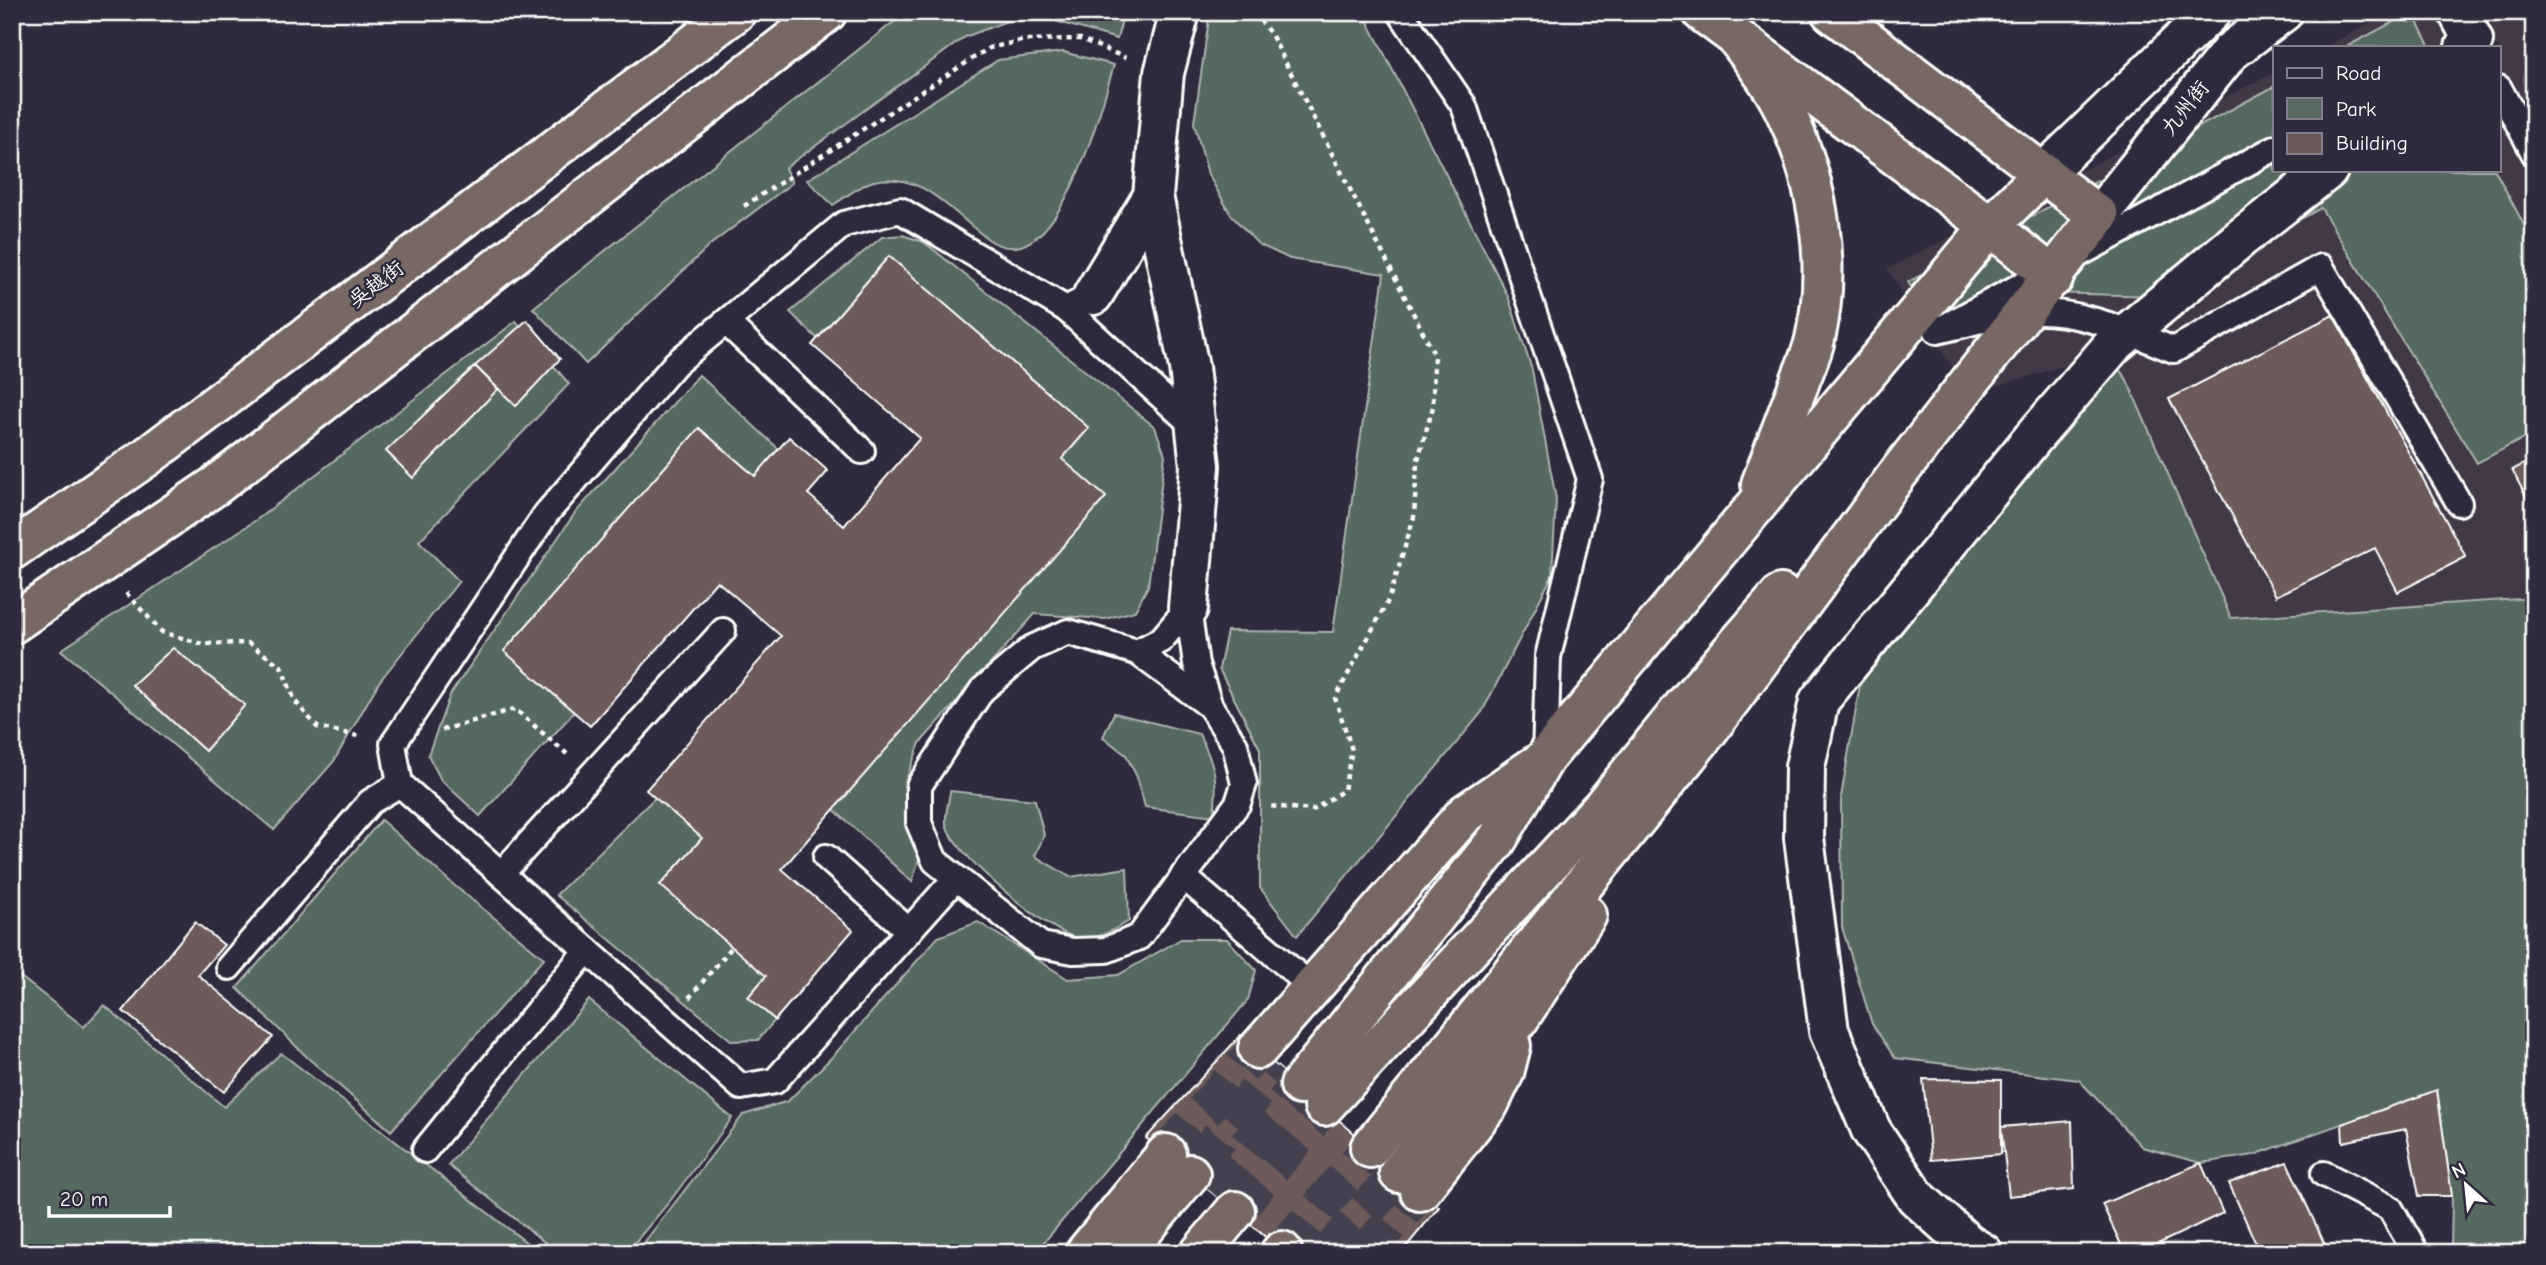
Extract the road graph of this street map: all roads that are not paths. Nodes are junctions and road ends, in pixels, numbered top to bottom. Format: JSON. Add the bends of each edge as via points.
{"nodes":[{"id":1,"x":736,"y":12,"type":"edge"},
{"id":2,"x":827,"y":12,"type":"edge"},
{"id":3,"x":1180,"y":12,"type":"edge"},
{"id":4,"x":1400,"y":12,"type":"edge"},
{"id":5,"x":1702,"y":12,"type":"edge"},
{"id":6,"x":1831,"y":12,"type":"edge"},
{"id":7,"x":2211,"y":12,"type":"edge"},
{"id":8,"x":2283,"y":12,"type":"edge"},
{"id":9,"x":1738,"y":40,"type":"junction"},
{"id":10,"x":2500,"y":90,"type":"edge"},
{"id":11,"x":2273,"y":149,"type":"edge"},
{"id":12,"x":2534,"y":153,"type":"edge"},
{"id":13,"x":2325,"y":172,"type":"edge"},
{"id":14,"x":2044,"y":173,"type":"junction"},
{"id":15,"x":1153,"y":196,"type":"junction"},
{"id":16,"x":2099,"y":216,"type":"junction"},
{"id":17,"x":1990,"y":226,"type":"junction"},
{"id":18,"x":2054,"y":277,"type":"junction"},
{"id":19,"x":1079,"y":302,"type":"junction"},
{"id":20,"x":726,"y":322,"type":"junction"},
{"id":21,"x":1196,"y":428,"type":"junction"},
{"id":22,"x":862,"y":450,"type":"dead end"},
{"id":23,"x":2459,"y":503,"type":"dead end"},
{"id":24,"x":1750,"y":513,"type":"junction"},
{"id":25,"x":12,"y":550,"type":"edge"},
{"id":26,"x":1188,"y":608,"type":"junction"},
{"id":27,"x":12,"y":624,"type":"edge"},
{"id":28,"x":723,"y":631,"type":"dead end"},
{"id":29,"x":1137,"y":652,"type":"junction"},
{"id":30,"x":1210,"y":706,"type":"junction"},
{"id":31,"x":1707,"y":732,"type":"junction"},
{"id":32,"x":1545,"y":758,"type":"junction"},
{"id":33,"x":400,"y":783,"type":"junction"},
{"id":34,"x":826,"y":857,"type":"dead end"},
{"id":35,"x":501,"y":874,"type":"junction"},
{"id":36,"x":1183,"y":876,"type":"junction"},
{"id":37,"x":956,"y":878,"type":"junction"},
{"id":38,"x":909,"y":931,"type":"junction"},
{"id":39,"x":587,"y":950,"type":"junction"},
{"id":40,"x":229,"y":967,"type":"dead end"},
{"id":41,"x":1313,"y":988,"type":"junction"},
{"id":42,"x":1300,"y":1086,"type":"junction"},
{"id":43,"x":1370,"y":1147,"type":"tunnel mouth"},
{"id":44,"x":425,"y":1150,"type":"dead end"},
{"id":45,"x":2324,"y":1174,"type":"dead end"},
{"id":46,"x":1410,"y":1182,"type":"tunnel mouth"},
{"id":47,"x":1231,"y":1214,"type":"edge"},
{"id":48,"x":1085,"y":1253,"type":"edge"},
{"id":49,"x":1125,"y":1253,"type":"edge"},
{"id":50,"x":1156,"y":1253,"type":"edge"},
{"id":51,"x":1200,"y":1253,"type":"edge"},
{"id":52,"x":1983,"y":1253,"type":"edge"},
{"id":53,"x":2416,"y":1253,"type":"edge"}],
"edges":[{"from":1,"to":25,"type":"highway","name":"吴越街","via":[[148,456]]},
{"from":2,"to":27,"type":"highway","via":[[215,486]]},
{"from":3,"to":15,"type":"street","via":[[1164,73]]},
{"from":4,"to":32,"type":"lane","via":[[1464,106],[1590,479],[1548,657]]},
{"from":5,"to":9,"type":"highway"},
{"from":6,"to":14,"type":"highway"},
{"from":7,"to":14,"type":"street"},
{"from":8,"to":16,"type":"street","name":"九州街","via":[[2230,52]]},
{"from":9,"to":17,"type":"highway"},
{"from":9,"to":24,"type":"highway","via":[[1787,114],[1803,156],[1815,199],[1822,269],[1815,340]]},
{"from":10,"to":12,"type":"lane"},
{"from":11,"to":23,"type":"lane","via":[[1937,331],[2026,312],[2073,314],[2174,350],[2321,267]]},
{"from":13,"to":52,"type":"street","via":[[2113,345],[1819,701],[1805,767],[1804,838],[1829,1031],[1871,1130],[1916,1197]]},
{"from":14,"to":16,"type":"highway"},
{"from":14,"to":17,"type":"highway"},
{"from":15,"to":19,"type":"street"},
{"from":15,"to":21,"type":"street","via":[[1189,367]]},
{"from":16,"to":18,"type":"highway"},
{"from":17,"to":18,"type":"highway"},
{"from":17,"to":24,"type":"highway"},
{"from":18,"to":31,"type":"highway","via":[[1900,471]]},
{"from":18,"to":42,"type":"highway","via":[[1603,806]]},
{"from":19,"to":20,"type":"lane","via":[[900,210],[844,224]]},
{"from":19,"to":21,"type":"lane"},
{"from":20,"to":22,"type":"lane"},
{"from":20,"to":33,"type":"lane","via":[[676,363],[546,514],[393,744]]},
{"from":21,"to":26,"type":"street","via":[[1200,466]]},
{"from":24,"to":32,"type":"highway"},
{"from":26,"to":29,"type":"lane","via":[[1161,640]]},
{"from":26,"to":30,"type":"lane","via":[[1196,664]]},
{"from":28,"to":35,"type":"lane"},
{"from":29,"to":30,"type":"lane"},
{"from":29,"to":37,"type":"lane","via":[[1068,632],[1032,648],[982,690],[919,786],[919,824],[935,861]]},
{"from":30,"to":36,"type":"lane","via":[[1235,745],[1244,784],[1238,803]]},
{"from":31,"to":43,"type":"highway"},
{"from":31,"to":46,"type":"highway"},
{"from":32,"to":41,"type":"highway","via":[[1465,814]]},
{"from":32,"to":42,"type":"highway","via":[[1497,840]]},
{"from":33,"to":35,"type":"lane"},
{"from":33,"to":40,"type":"lane","via":[[370,802]]},
{"from":34,"to":38,"type":"lane"},
{"from":35,"to":39,"type":"lane"},
{"from":36,"to":37,"type":"lane","via":[[1139,937],[1106,950],[1073,951],[1041,945]]},
{"from":36,"to":41,"type":"lane"},
{"from":37,"to":38,"type":"lane"},
{"from":38,"to":39,"type":"lane","via":[[775,1081],[741,1087]]},
{"from":39,"to":44,"type":"lane"},
{"from":41,"to":42,"type":"highway"},
{"from":45,"to":53,"type":"lane","via":[[2390,1208]]},
{"from":47,"to":48,"type":"highway"},
{"from":47,"to":49,"type":"highway"},
{"from":47,"to":50,"type":"highway"},
{"from":47,"to":51,"type":"highway"}]}
